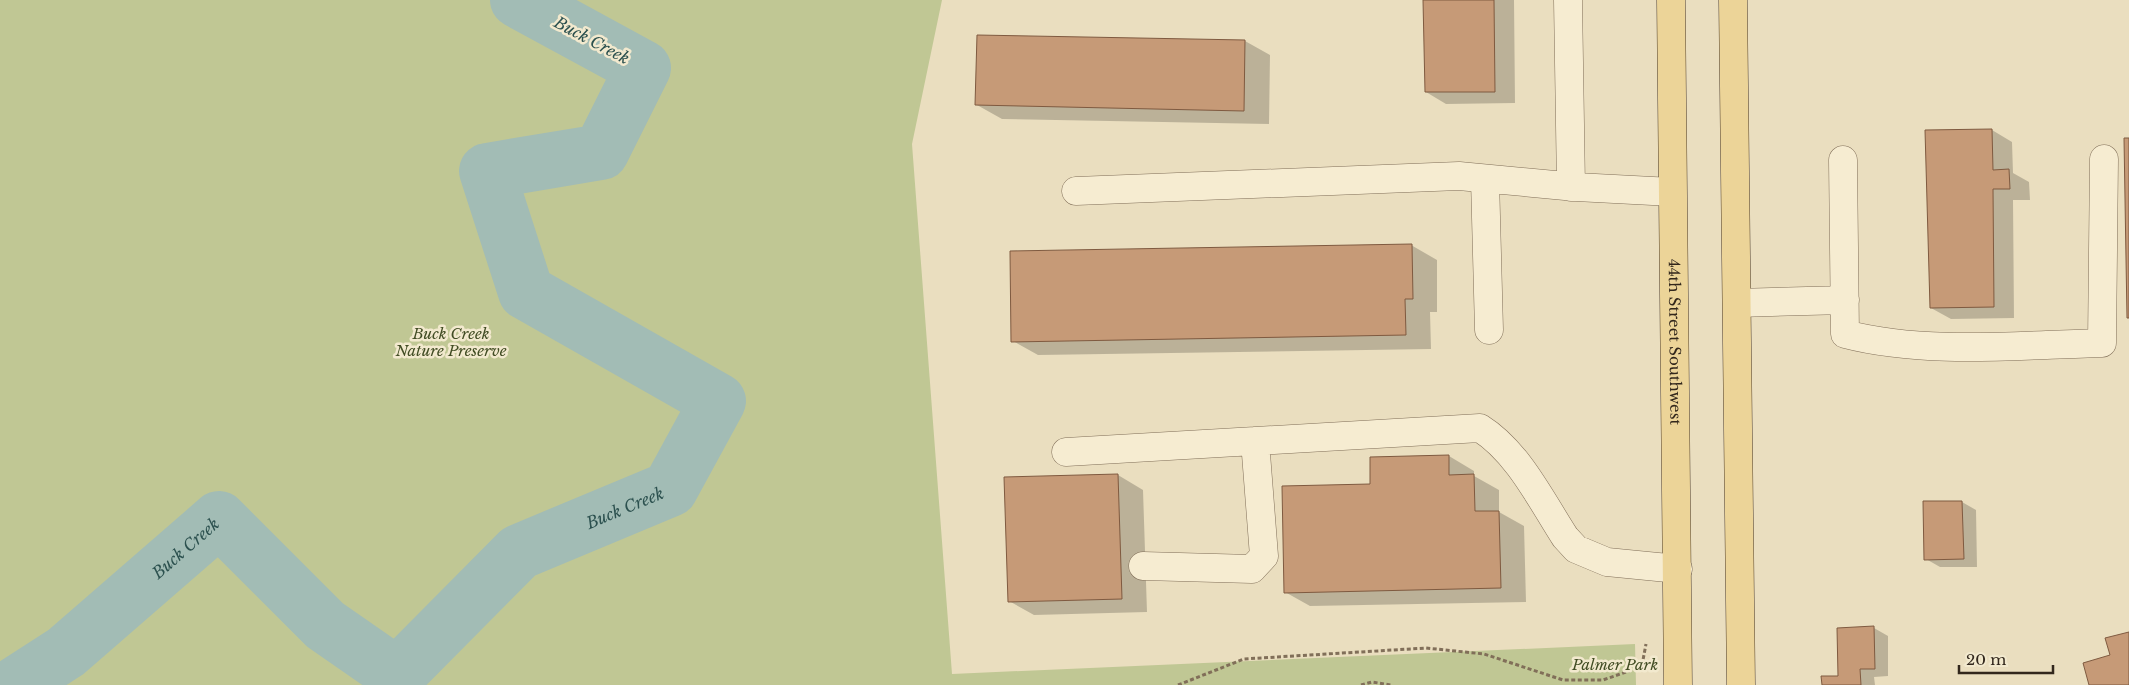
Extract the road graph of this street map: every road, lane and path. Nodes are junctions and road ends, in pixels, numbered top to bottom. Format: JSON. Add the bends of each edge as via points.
{"nodes":[{"id":1,"x":1568,"y":0,"type":"edge"},
{"id":2,"x":1671,"y":0,"type":"edge"},
{"id":3,"x":1734,"y":0,"type":"edge"},
{"id":4,"x":2104,"y":159,"type":"dead end"},
{"id":5,"x":1843,"y":160,"type":"dead end"},
{"id":6,"x":1485,"y":179,"type":"junction"},
{"id":7,"x":1571,"y":187,"type":"junction"},
{"id":8,"x":1076,"y":191,"type":"dead end"},
{"id":9,"x":1672,"y":192,"type":"junction"},
{"id":10,"x":1845,"y":300,"type":"junction"},
{"id":11,"x":1737,"y":303,"type":"junction"},
{"id":12,"x":1489,"y":330,"type":"dead end"},
{"id":13,"x":1256,"y":441,"type":"junction"},
{"id":14,"x":1066,"y":452,"type":"dead end"},
{"id":15,"x":1143,"y":566,"type":"dead end"},
{"id":16,"x":1678,"y":569,"type":"junction"},
{"id":17,"x":1646,"y":642,"type":"dead end"},
{"id":18,"x":1178,"y":685,"type":"edge"},
{"id":19,"x":1361,"y":685,"type":"edge"},
{"id":20,"x":1391,"y":685,"type":"edge"},
{"id":21,"x":1678,"y":685,"type":"edge"},
{"id":22,"x":1741,"y":685,"type":"edge"}],
"edges":[{"from":1,"to":7,"type":"lane"},
{"from":2,"to":9,"type":"main road","name":"44th Street Southwest"},
{"from":3,"to":11,"type":"main road"},
{"from":4,"to":10,"type":"lane","via":[[2102,343],[1943,346],[1870,341],[1845,334]]},
{"from":5,"to":10,"type":"lane"},
{"from":6,"to":7,"type":"lane"},
{"from":6,"to":8,"type":"lane","via":[[1459,176]]},
{"from":6,"to":12,"type":"lane"},
{"from":7,"to":9,"type":"lane"},
{"from":9,"to":16,"type":"main road","name":"44th Street Southwest"},
{"from":10,"to":11,"type":"lane"},
{"from":11,"to":22,"type":"main road"},
{"from":13,"to":14,"type":"lane"},
{"from":13,"to":15,"type":"lane","via":[[1264,556],[1252,569]]},
{"from":13,"to":16,"type":"lane","via":[[1480,428],[1508,450],[1576,549],[1607,562]]},
{"from":16,"to":21,"type":"main road","name":"44th Street Southwest"},
{"from":17,"to":18,"type":"path","via":[[1643,660],[1629,671],[1603,680],[1563,680],[1484,654],[1426,648],[1244,659]]},
{"from":19,"to":20,"type":"path","via":[[1372,682]]}]}
